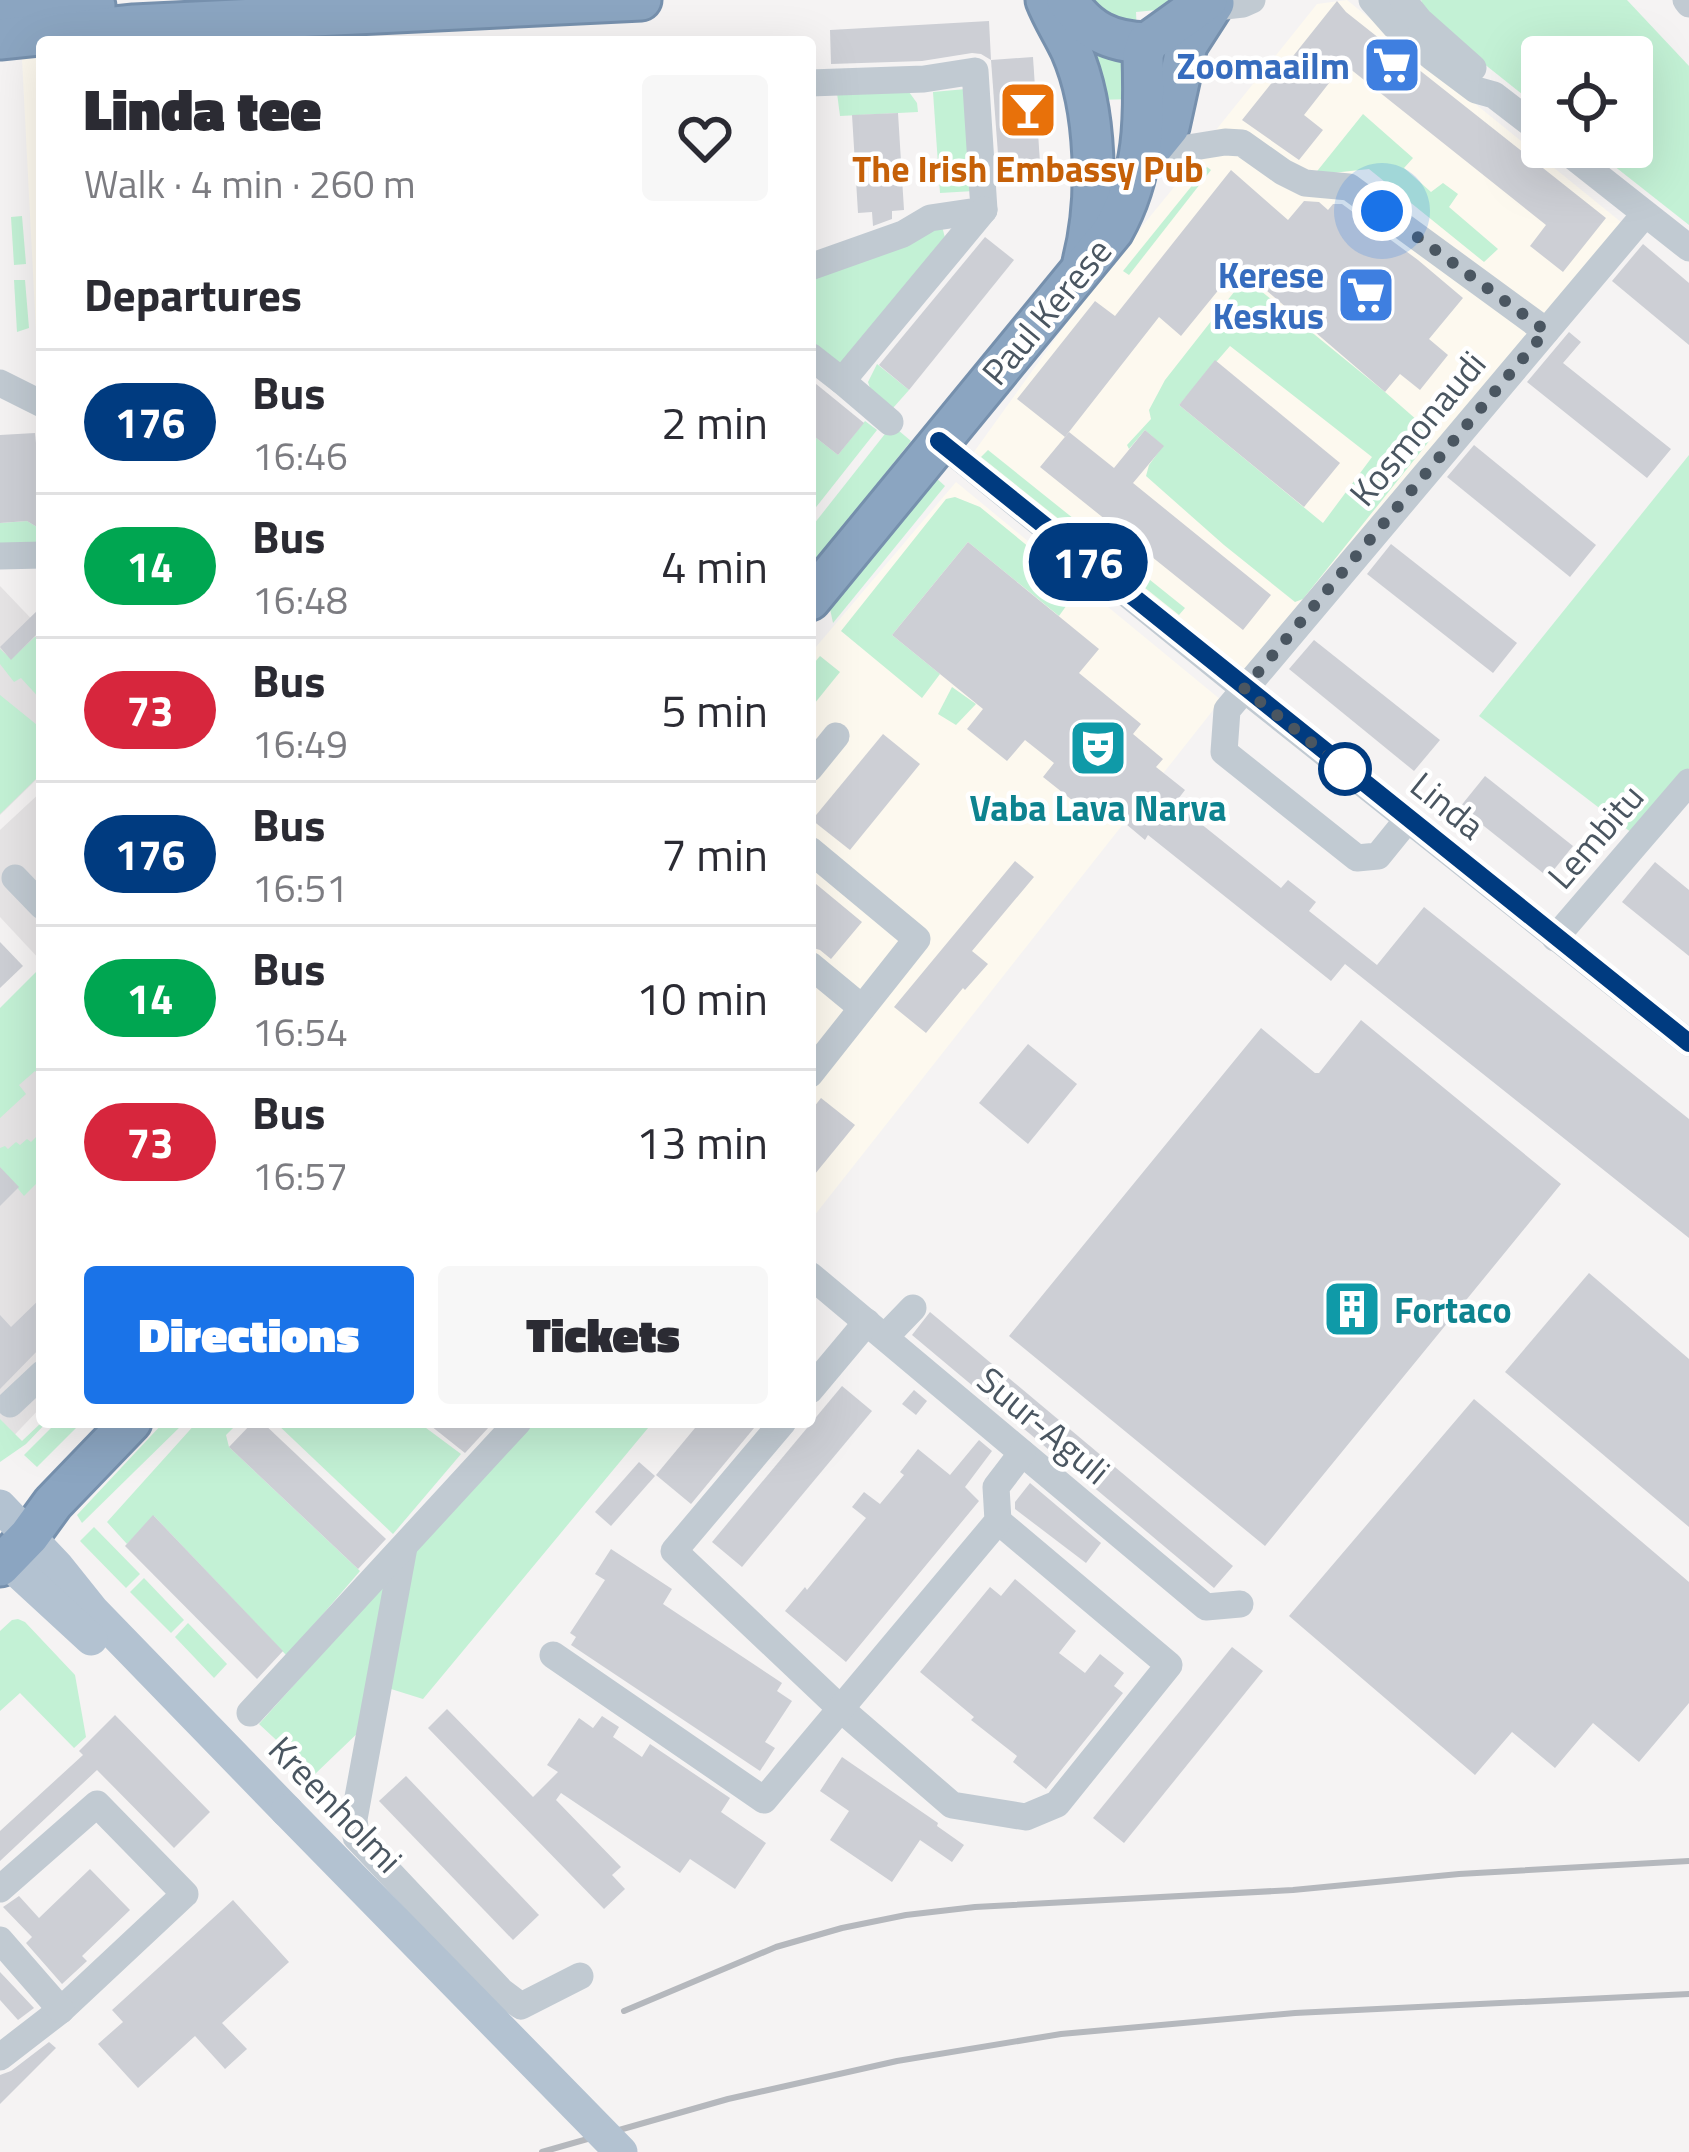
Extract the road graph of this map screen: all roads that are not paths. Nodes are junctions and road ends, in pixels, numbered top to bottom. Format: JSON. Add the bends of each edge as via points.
{"nodes":[{"id":1,"x":238,"y":0,"type":"edge"},
{"id":2,"x":641,"y":0,"type":"edge"},
{"id":3,"x":1024,"y":0,"type":"edge"},
{"id":4,"x":1252,"y":0,"type":"edge"},
{"id":5,"x":1372,"y":0,"type":"edge"},
{"id":6,"x":1402,"y":0,"type":"edge"},
{"id":7,"x":509,"y":3,"type":"edge"},
{"id":8,"x":1205,"y":3,"type":"edge"},
{"id":9,"x":0,"y":10,"type":"edge"},
{"id":10,"x":1057,"y":10,"type":"edge"},
{"id":11,"x":0,"y":39,"type":"edge"},
{"id":12,"x":1147,"y":43,"type":"junction"},
{"id":13,"x":816,"y":83,"type":"edge"},
{"id":14,"x":1494,"y":95,"type":"junction"},
{"id":15,"x":1521,"y":116,"type":"edge"},
{"id":16,"x":1139,"y":163,"type":"junction"},
{"id":17,"x":1587,"y":168,"type":"edge"},
{"id":18,"x":984,"y":210,"type":"junction"},
{"id":19,"x":1645,"y":214,"type":"junction"},
{"id":20,"x":1689,"y":248,"type":"edge"},
{"id":21,"x":816,"y":265,"type":"edge"},
{"id":22,"x":1082,"y":267,"type":"junction"},
{"id":23,"x":1546,"y":331,"type":"junction"},
{"id":24,"x":816,"y":361,"type":"edge"},
{"id":25,"x":842,"y":381,"type":"junction"},
{"id":26,"x":0,"y":383,"type":"edge"},
{"id":27,"x":36,"y":401,"type":"edge"},
{"id":28,"x":890,"y":422,"type":"dead end"},
{"id":29,"x":939,"y":441,"type":"junction"},
{"id":30,"x":36,"y":555,"type":"edge"},
{"id":31,"x":0,"y":556,"type":"edge"},
{"id":32,"x":816,"y":593,"type":"edge"},
{"id":33,"x":1244,"y":689,"type":"junction"},
{"id":34,"x":836,"y":736,"type":"dead end"},
{"id":35,"x":816,"y":761,"type":"edge"},
{"id":36,"x":1689,"y":782,"type":"edge"},
{"id":37,"x":1408,"y":819,"type":"junction"},
{"id":38,"x":816,"y":855,"type":"edge"},
{"id":39,"x":15,"y":878,"type":"dead end"},
{"id":40,"x":36,"y":900,"type":"edge"},
{"id":41,"x":1555,"y":938,"type":"junction"},
{"id":42,"x":816,"y":970,"type":"edge"},
{"id":43,"x":862,"y":1008,"type":"junction"},
{"id":44,"x":1689,"y":1043,"type":"edge"},
{"id":45,"x":816,"y":1066,"type":"edge"},
{"id":46,"x":816,"y":1280,"type":"edge"},
{"id":47,"x":913,"y":1308,"type":"dead end"},
{"id":48,"x":876,"y":1330,"type":"junction"},
{"id":49,"x":36,"y":1380,"type":"edge"},
{"id":50,"x":816,"y":1385,"type":"edge"},
{"id":51,"x":10,"y":1404,"type":"dead end"},
{"id":52,"x":125,"y":1428,"type":"edge"},
{"id":53,"x":512,"y":1428,"type":"edge"},
{"id":54,"x":778,"y":1428,"type":"edge"},
{"id":55,"x":1022,"y":1453,"type":"junction"},
{"id":56,"x":0,"y":1506,"type":"edge"},
{"id":57,"x":998,"y":1521,"type":"junction"},
{"id":58,"x":404,"y":1546,"type":"junction"},
{"id":59,"x":9,"y":1555,"type":"edge"},
{"id":60,"x":1240,"y":1604,"type":"dead end"},
{"id":61,"x":554,"y":1655,"type":"dead end"},
{"id":62,"x":842,"y":1710,"type":"junction"},
{"id":63,"x":250,"y":1713,"type":"dead end"},
{"id":64,"x":280,"y":1818,"type":"junction"},
{"id":65,"x":0,"y":1889,"type":"edge"},
{"id":66,"x":0,"y":1940,"type":"edge"},
{"id":67,"x":580,"y":1976,"type":"dead end"},
{"id":68,"x":61,"y":2010,"type":"junction"},
{"id":69,"x":0,"y":2057,"type":"edge"},
{"id":70,"x":591,"y":2152,"type":"edge"},
{"id":71,"x":621,"y":2152,"type":"edge"}],
"edges":[{"from":1,"to":9,"type":"highway"},
{"from":2,"to":7,"type":"highway"},
{"from":3,"to":10,"type":"highway"},
{"from":4,"to":8,"type":"street"},
{"from":5,"to":14,"type":"street","via":[[1432,57]]},
{"from":6,"to":14,"type":"street"},
{"from":7,"to":11,"type":"highway"},
{"from":8,"to":12,"type":"highway"},
{"from":8,"to":16,"type":"highway","via":[[1186,45],[1169,127]]},
{"from":10,"to":12,"type":"highway","via":[[1107,38]]},
{"from":10,"to":22,"type":"highway","via":[[1089,119],[1093,211]]},
{"from":12,"to":16,"type":"highway","name":"Paul Kerese"},
{"from":13,"to":18,"type":"street","via":[[975,71]]},
{"from":14,"to":15,"type":"street"},
{"from":16,"to":22,"type":"highway","name":"Paul Kerese","via":[[1125,211]]},
{"from":16,"to":23,"type":"street","via":[[1163,152],[1242,143],[1305,183],[1349,187]]},
{"from":17,"to":19,"type":"street"},
{"from":18,"to":21,"type":"street","via":[[930,218]]},
{"from":18,"to":25,"type":"street"},
{"from":19,"to":20,"type":"street"},
{"from":19,"to":23,"type":"street","name":"Kosmonaudi"},
{"from":22,"to":29,"type":"highway","name":"Paul Kerese"},
{"from":23,"to":33,"type":"street","name":"Kosmonaudi"},
{"from":24,"to":25,"type":"street"},
{"from":25,"to":28,"type":"street"},
{"from":26,"to":27,"type":"street"},
{"from":29,"to":32,"type":"highway","name":"Paul Kerese"},
{"from":29,"to":33,"type":"street","name":"Linda"},
{"from":30,"to":31,"type":"street"},
{"from":33,"to":37,"type":"street","name":"Linda"},
{"from":33,"to":37,"type":"street","via":[[1227,710],[1224,752],[1357,858],[1378,856]]},
{"from":34,"to":35,"type":"street"},
{"from":36,"to":41,"type":"street","name":"Lembitu"},
{"from":37,"to":41,"type":"street","name":"Linda"},
{"from":38,"to":43,"type":"street","via":[[917,939]]},
{"from":39,"to":40,"type":"street"},
{"from":41,"to":44,"type":"street","name":"Linda"},
{"from":42,"to":43,"type":"street"},
{"from":43,"to":45,"type":"street"},
{"from":46,"to":48,"type":"street","name":"Suur-Aguli"},
{"from":47,"to":48,"type":"street"},
{"from":48,"to":50,"type":"street"},
{"from":48,"to":55,"type":"street","name":"Suur-Aguli"},
{"from":49,"to":51,"type":"street"},
{"from":52,"to":59,"type":"highway"},
{"from":53,"to":58,"type":"street"},
{"from":54,"to":62,"type":"street","via":[[674,1551]]},
{"from":55,"to":57,"type":"street","via":[[996,1486]]},
{"from":55,"to":60,"type":"street","name":"Suur-Aguli","via":[[1206,1607]]},
{"from":56,"to":59,"type":"main road","name":"Kreenholmi"},
{"from":57,"to":62,"type":"street"},
{"from":57,"to":62,"type":"street","via":[[1169,1664],[1057,1804],[1026,1817],[952,1805]]},
{"from":58,"to":63,"type":"street"},
{"from":58,"to":67,"type":"street","via":[[356,1837],[521,2006]]},
{"from":59,"to":64,"type":"main road","name":"Kreenholmi"},
{"from":61,"to":62,"type":"street","via":[[764,1800]]},
{"from":64,"to":70,"type":"main road","name":"Kreenholmi"},
{"from":64,"to":71,"type":"main road","name":"Kreenholmi","bridge":true},
{"from":65,"to":68,"type":"street","via":[[97,1804],[185,1894]]},
{"from":66,"to":68,"type":"street"},
{"from":68,"to":69,"type":"street"}]}
